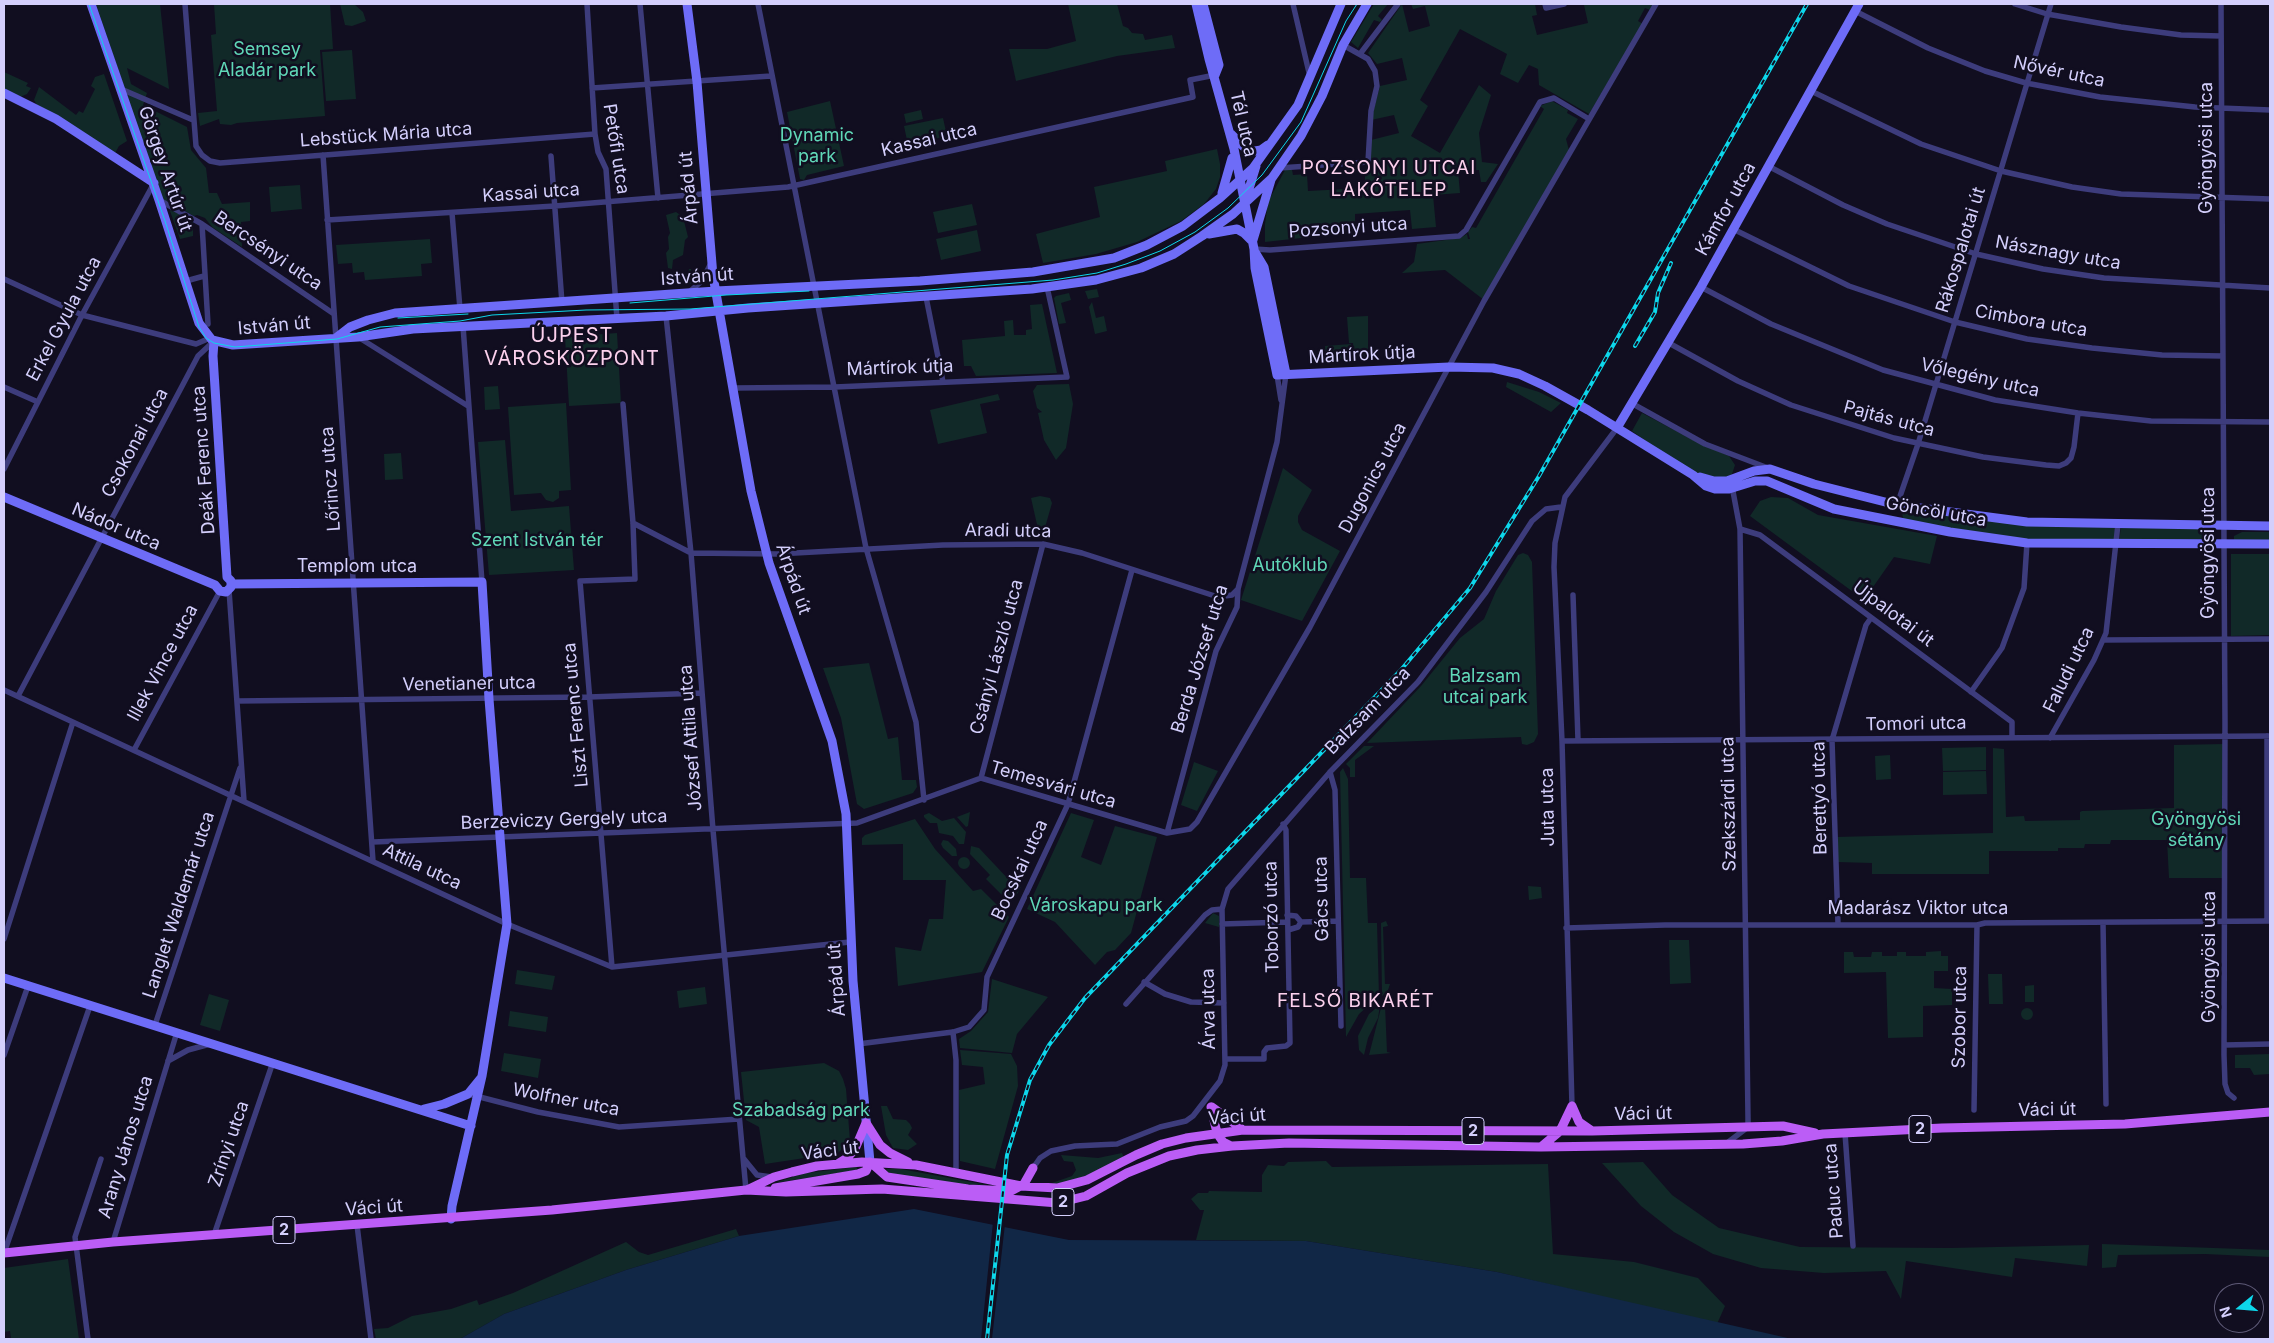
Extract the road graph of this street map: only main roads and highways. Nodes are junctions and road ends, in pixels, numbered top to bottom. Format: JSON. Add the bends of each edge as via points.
{"nodes":[{"id":1,"x":2270,"y":1112,"type":"edge"},
{"id":2,"x":1243,"y":1130,"type":"junction"},
{"id":3,"x":1560,"y":1131,"type":"junction"},
{"id":4,"x":1592,"y":1131,"type":"junction"},
{"id":5,"x":1217,"y":1133,"type":"junction"},
{"id":6,"x":1823,"y":1134,"type":"junction"},
{"id":7,"x":1232,"y":1146,"type":"junction"},
{"id":8,"x":1588,"y":1146,"type":"junction"},
{"id":9,"x":1541,"y":1147,"type":"junction"},
{"id":10,"x":870,"y":1162,"type":"junction"},
{"id":11,"x":835,"y":1164,"type":"junction"},
{"id":12,"x":916,"y":1165,"type":"junction"},
{"id":13,"x":930,"y":1184,"type":"junction"},
{"id":14,"x":1022,"y":1186,"type":"junction"},
{"id":15,"x":1046,"y":1188,"type":"junction"},
{"id":16,"x":882,"y":1189,"type":"junction"},
{"id":17,"x":968,"y":1189,"type":"junction"},
{"id":18,"x":746,"y":1190,"type":"junction"},
{"id":19,"x":765,"y":1191,"type":"junction"},
{"id":20,"x":993,"y":1198,"type":"junction"},
{"id":21,"x":4,"y":1253,"type":"edge"}],
"edges":[{"from":1,"to":6,"type":"main road","name":"Váci út","number":"2","via":[[2125,1124]]},
{"from":2,"to":3,"type":"main road","name":"Váci út","number":"2"},
{"from":2,"to":5,"type":"main road","name":"Váci út","number":"2"},
{"from":2,"to":5,"type":"main road","via":[[1211,1107]]},
{"from":3,"to":4,"type":"main road","name":"Váci út","number":"2"},
{"from":3,"to":4,"type":"main road","via":[[1572,1106],[1579,1122]]},
{"from":3,"to":9,"type":"main road"},
{"from":4,"to":6,"type":"main road","name":"Váci út","number":"2","via":[[1783,1126]]},
{"from":4,"to":8,"type":"main road","via":[[1580,1134],[1574,1140]]},
{"from":5,"to":7,"type":"main road"},
{"from":5,"to":15,"type":"main road","name":"Váci út","number":"2","via":[[1162,1144],[1072,1186]]},
{"from":6,"to":8,"type":"main road","name":"Váci út","number":"2","via":[[1782,1141],[1726,1144]]},
{"from":7,"to":9,"type":"main road","name":"Váci út","number":"2","via":[[1296,1143]]},
{"from":7,"to":20,"type":"main road","name":"Váci út","number":"2","via":[[1197,1150],[1146,1164],[1086,1196],[1070,1200],[1043,1202]]},
{"from":8,"to":9,"type":"main road","name":"Váci út","number":"2"},
{"from":10,"to":11,"type":"main road","name":"Váci út","number":"2"},
{"from":10,"to":12,"type":"main road","name":"Váci út","number":"2"},
{"from":10,"to":13,"type":"main road","via":[[886,1177]]},
{"from":10,"to":19,"type":"main road","via":[[866,1171],[858,1174]]},
{"from":11,"to":12,"type":"main road","via":[[847,1158],[854,1149],[866,1123],[887,1151]]},
{"from":11,"to":18,"type":"main road","name":"Váci út","number":"2","via":[[774,1177]]},
{"from":12,"to":14,"type":"main road","name":"Váci út","number":"2"},
{"from":13,"to":16,"type":"main road"},
{"from":13,"to":17,"type":"main road"},
{"from":14,"to":15,"type":"main road","name":"Váci út","number":"2"},
{"from":14,"to":15,"type":"main road","via":[[1034,1167],[1038,1180]]},
{"from":14,"to":17,"type":"main road","via":[[1011,1191]]},
{"from":16,"to":19,"type":"main road","name":"Váci út","number":"2"},
{"from":16,"to":20,"type":"main road","name":"Váci út","number":"2"},
{"from":17,"to":20,"type":"main road"},
{"from":18,"to":19,"type":"main road","name":"Váci út","number":"2"},
{"from":18,"to":21,"type":"main road","name":"Váci út","number":"2","via":[[451,1219],[113,1242]]}]}
